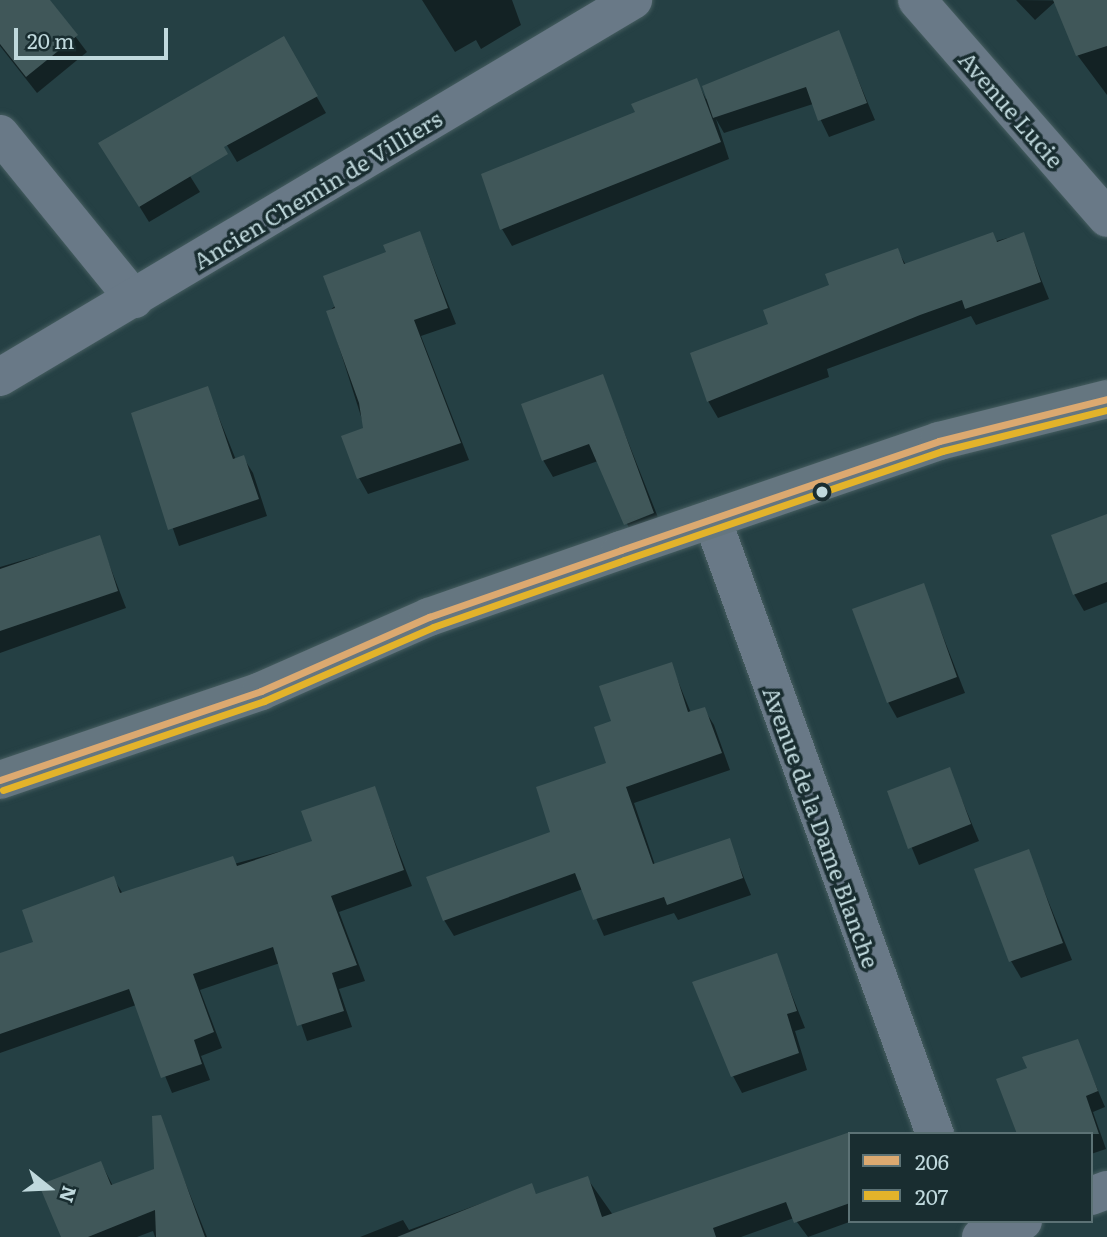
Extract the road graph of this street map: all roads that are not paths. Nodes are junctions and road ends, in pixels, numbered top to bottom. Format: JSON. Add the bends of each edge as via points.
{"nodes":[{"id":1,"x":633,"y":0,"type":"edge"},
{"id":2,"x":917,"y":0,"type":"edge"},
{"id":3,"x":0,"y":134,"type":"edge"},
{"id":4,"x":1107,"y":218,"type":"edge"},
{"id":5,"x":134,"y":299,"type":"junction"},
{"id":6,"x":0,"y":377,"type":"edge"},
{"id":7,"x":1107,"y":399,"type":"edge"},
{"id":8,"x":712,"y":519,"type":"junction"},
{"id":9,"x":0,"y":780,"type":"edge"},
{"id":10,"x":934,"y":1132,"type":"edge"},
{"id":11,"x":1018,"y":1223,"type":"edge"},
{"id":12,"x":981,"y":1237,"type":"edge"}],
"edges":[{"from":1,"to":5,"type":"street","name":"Ancien Chemin de Villiers"},
{"from":2,"to":4,"type":"street","name":"Avenue Lucie"},
{"from":3,"to":5,"type":"street"},
{"from":5,"to":6,"type":"street","name":"Ancien Chemin de Villiers"},
{"from":7,"to":8,"type":"main road","via":[[939,441]]},
{"from":8,"to":9,"type":"main road","via":[[429,617],[261,691]]},
{"from":8,"to":10,"type":"street","name":"Avenue de la Dame Blanche"},
{"from":11,"to":12,"type":"street"}]}
